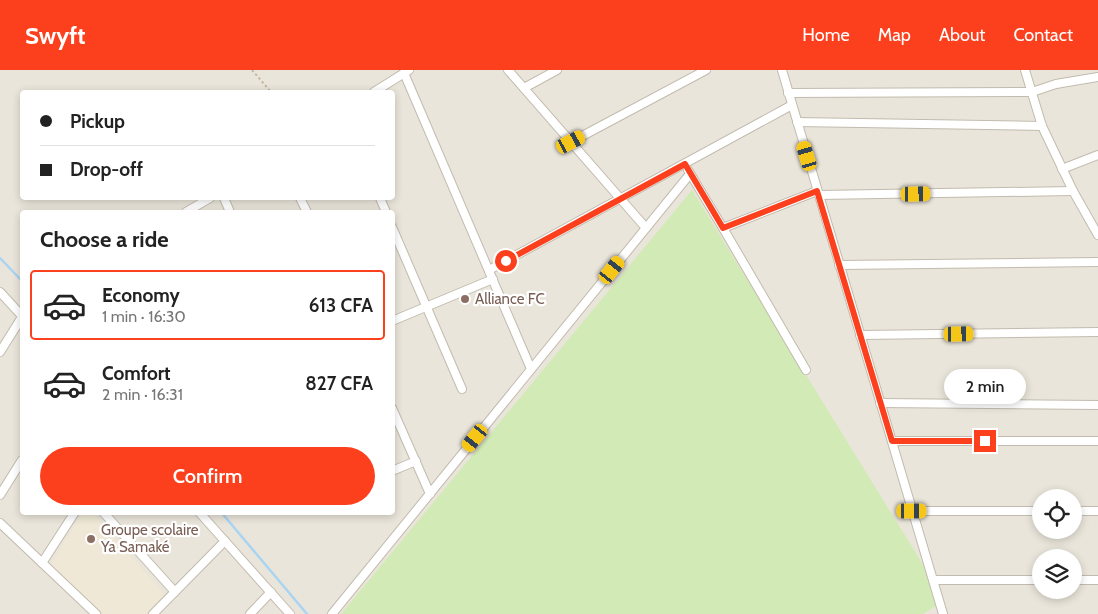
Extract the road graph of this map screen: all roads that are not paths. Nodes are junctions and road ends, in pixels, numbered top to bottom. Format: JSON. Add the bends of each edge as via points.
{"nodes":[{"id":1,"x":508,"y":70,"type":"edge"},
{"id":2,"x":557,"y":70,"type":"edge"},
{"id":3,"x":706,"y":70,"type":"edge"},
{"id":4,"x":782,"y":70,"type":"edge"},
{"id":5,"x":1025,"y":70,"type":"edge"},
{"id":6,"x":407,"y":72,"type":"edge"},
{"id":7,"x":1098,"y":77,"type":"edge"},
{"id":8,"x":524,"y":88,"type":"junction"},
{"id":9,"x":377,"y":90,"type":"edge"},
{"id":10,"x":1032,"y":92,"type":"junction"},
{"id":11,"x":788,"y":93,"type":"junction"},
{"id":12,"x":792,"y":105,"type":"junction"},
{"id":13,"x":797,"y":122,"type":"junction"},
{"id":14,"x":1042,"y":126,"type":"junction"},
{"id":15,"x":571,"y":142,"type":"junction"},
{"id":16,"x":1098,"y":155,"type":"edge"},
{"id":17,"x":685,"y":164,"type":"junction"},
{"id":18,"x":1062,"y":169,"type":"junction"},
{"id":19,"x":690,"y":174,"type":"junction"},
{"id":20,"x":1073,"y":191,"type":"junction"},
{"id":21,"x":818,"y":193,"type":"junction"},
{"id":22,"x":621,"y":199,"type":"junction"},
{"id":23,"x":207,"y":200,"type":"edge"},
{"id":24,"x":189,"y":210,"type":"edge"},
{"id":25,"x":646,"y":228,"type":"junction"},
{"id":26,"x":723,"y":228,"type":"junction"},
{"id":27,"x":395,"y":234,"type":"edge"},
{"id":28,"x":1098,"y":235,"type":"edge"},
{"id":29,"x":1098,"y":262,"type":"edge"},
{"id":30,"x":839,"y":265,"type":"junction"},
{"id":31,"x":489,"y":270,"type":"junction"},
{"id":32,"x":493,"y":279,"type":"junction"},
{"id":33,"x":0,"y":292,"type":"edge"},
{"id":34,"x":426,"y":307,"type":"junction"},
{"id":35,"x":20,"y":314,"type":"edge"},
{"id":36,"x":20,"y":319,"type":"edge"},
{"id":37,"x":395,"y":320,"type":"edge"},
{"id":38,"x":1098,"y":332,"type":"edge"},
{"id":39,"x":860,"y":335,"type":"junction"},
{"id":40,"x":0,"y":352,"type":"edge"},
{"id":41,"x":532,"y":369,"type":"junction"},
{"id":42,"x":806,"y":370,"type":"dead end"},
{"id":43,"x":462,"y":389,"type":"dead end"},
{"id":44,"x":880,"y":402,"type":"junction"},
{"id":45,"x":1098,"y":405,"type":"edge"},
{"id":46,"x":395,"y":415,"type":"edge"},
{"id":47,"x":892,"y":441,"type":"junction"},
{"id":48,"x":1098,"y":441,"type":"edge"},
{"id":49,"x":416,"y":461,"type":"junction"},
{"id":50,"x":20,"y":463,"type":"edge"},
{"id":51,"x":395,"y":470,"type":"edge"},
{"id":52,"x":430,"y":494,"type":"junction"},
{"id":53,"x":0,"y":495,"type":"edge"},
{"id":54,"x":912,"y":511,"type":"junction"},
{"id":55,"x":1032,"y":511,"type":"edge"},
{"id":56,"x":1082,"y":511,"type":"edge"},
{"id":57,"x":1098,"y":511,"type":"edge"},
{"id":58,"x":73,"y":515,"type":"edge"},
{"id":59,"x":106,"y":515,"type":"edge"},
{"id":60,"x":202,"y":515,"type":"edge"},
{"id":61,"x":0,"y":523,"type":"edge"},
{"id":62,"x":225,"y":541,"type":"junction"},
{"id":63,"x":42,"y":563,"type":"junction"},
{"id":64,"x":933,"y":580,"type":"junction"},
{"id":65,"x":1032,"y":580,"type":"edge"},
{"id":66,"x":1082,"y":580,"type":"edge"},
{"id":67,"x":1098,"y":580,"type":"edge"},
{"id":68,"x":175,"y":592,"type":"junction"},
{"id":69,"x":271,"y":592,"type":"junction"},
{"id":70,"x":96,"y":614,"type":"edge"},
{"id":71,"x":153,"y":614,"type":"edge"},
{"id":72,"x":250,"y":614,"type":"edge"},
{"id":73,"x":290,"y":614,"type":"edge"},
{"id":74,"x":332,"y":614,"type":"edge"},
{"id":75,"x":943,"y":614,"type":"edge"}],
"edges":[{"from":1,"to":8,"type":"street"},
{"from":2,"to":8,"type":"street"},
{"from":3,"to":15,"type":"street"},
{"from":4,"to":11,"type":"street"},
{"from":5,"to":10,"type":"street"},
{"from":6,"to":9,"type":"street"},
{"from":6,"to":31,"type":"street"},
{"from":7,"to":10,"type":"street"},
{"from":8,"to":15,"type":"street"},
{"from":10,"to":11,"type":"street"},
{"from":10,"to":14,"type":"street"},
{"from":11,"to":12,"type":"street"},
{"from":12,"to":13,"type":"street"},
{"from":12,"to":17,"type":"street"},
{"from":13,"to":14,"type":"street"},
{"from":13,"to":21,"type":"street"},
{"from":14,"to":18,"type":"street"},
{"from":15,"to":22,"type":"street"},
{"from":16,"to":18,"type":"street"},
{"from":17,"to":19,"type":"street"},
{"from":17,"to":22,"type":"street"},
{"from":18,"to":20,"type":"street"},
{"from":19,"to":25,"type":"street"},
{"from":19,"to":26,"type":"street"},
{"from":20,"to":21,"type":"street"},
{"from":20,"to":28,"type":"street"},
{"from":21,"to":26,"type":"street"},
{"from":21,"to":30,"type":"street"},
{"from":22,"to":25,"type":"street"},
{"from":22,"to":31,"type":"street"},
{"from":23,"to":24,"type":"street"},
{"from":25,"to":41,"type":"street"},
{"from":26,"to":42,"type":"street"},
{"from":27,"to":34,"type":"street"},
{"from":29,"to":30,"type":"street"},
{"from":30,"to":39,"type":"street"},
{"from":31,"to":32,"type":"street"},
{"from":32,"to":34,"type":"street"},
{"from":32,"to":41,"type":"street"},
{"from":33,"to":35,"type":"street"},
{"from":34,"to":37,"type":"street"},
{"from":34,"to":43,"type":"street"},
{"from":36,"to":40,"type":"street"},
{"from":38,"to":39,"type":"street"},
{"from":39,"to":44,"type":"street"},
{"from":41,"to":52,"type":"street"},
{"from":44,"to":45,"type":"street"},
{"from":44,"to":47,"type":"street"},
{"from":46,"to":49,"type":"street"},
{"from":47,"to":48,"type":"street"},
{"from":47,"to":54,"type":"street"},
{"from":49,"to":51,"type":"street"},
{"from":49,"to":52,"type":"street"},
{"from":50,"to":53,"type":"street"},
{"from":52,"to":74,"type":"street"},
{"from":54,"to":55,"type":"street"},
{"from":54,"to":64,"type":"street"},
{"from":56,"to":57,"type":"street"},
{"from":58,"to":63,"type":"street"},
{"from":59,"to":68,"type":"street"},
{"from":60,"to":62,"type":"street"},
{"from":61,"to":63,"type":"street"},
{"from":62,"to":68,"type":"street"},
{"from":62,"to":69,"type":"street"},
{"from":63,"to":70,"type":"street"},
{"from":64,"to":65,"type":"street"},
{"from":64,"to":75,"type":"street"},
{"from":66,"to":67,"type":"street"},
{"from":68,"to":71,"type":"street"},
{"from":69,"to":72,"type":"street"},
{"from":69,"to":73,"type":"street"}]}
